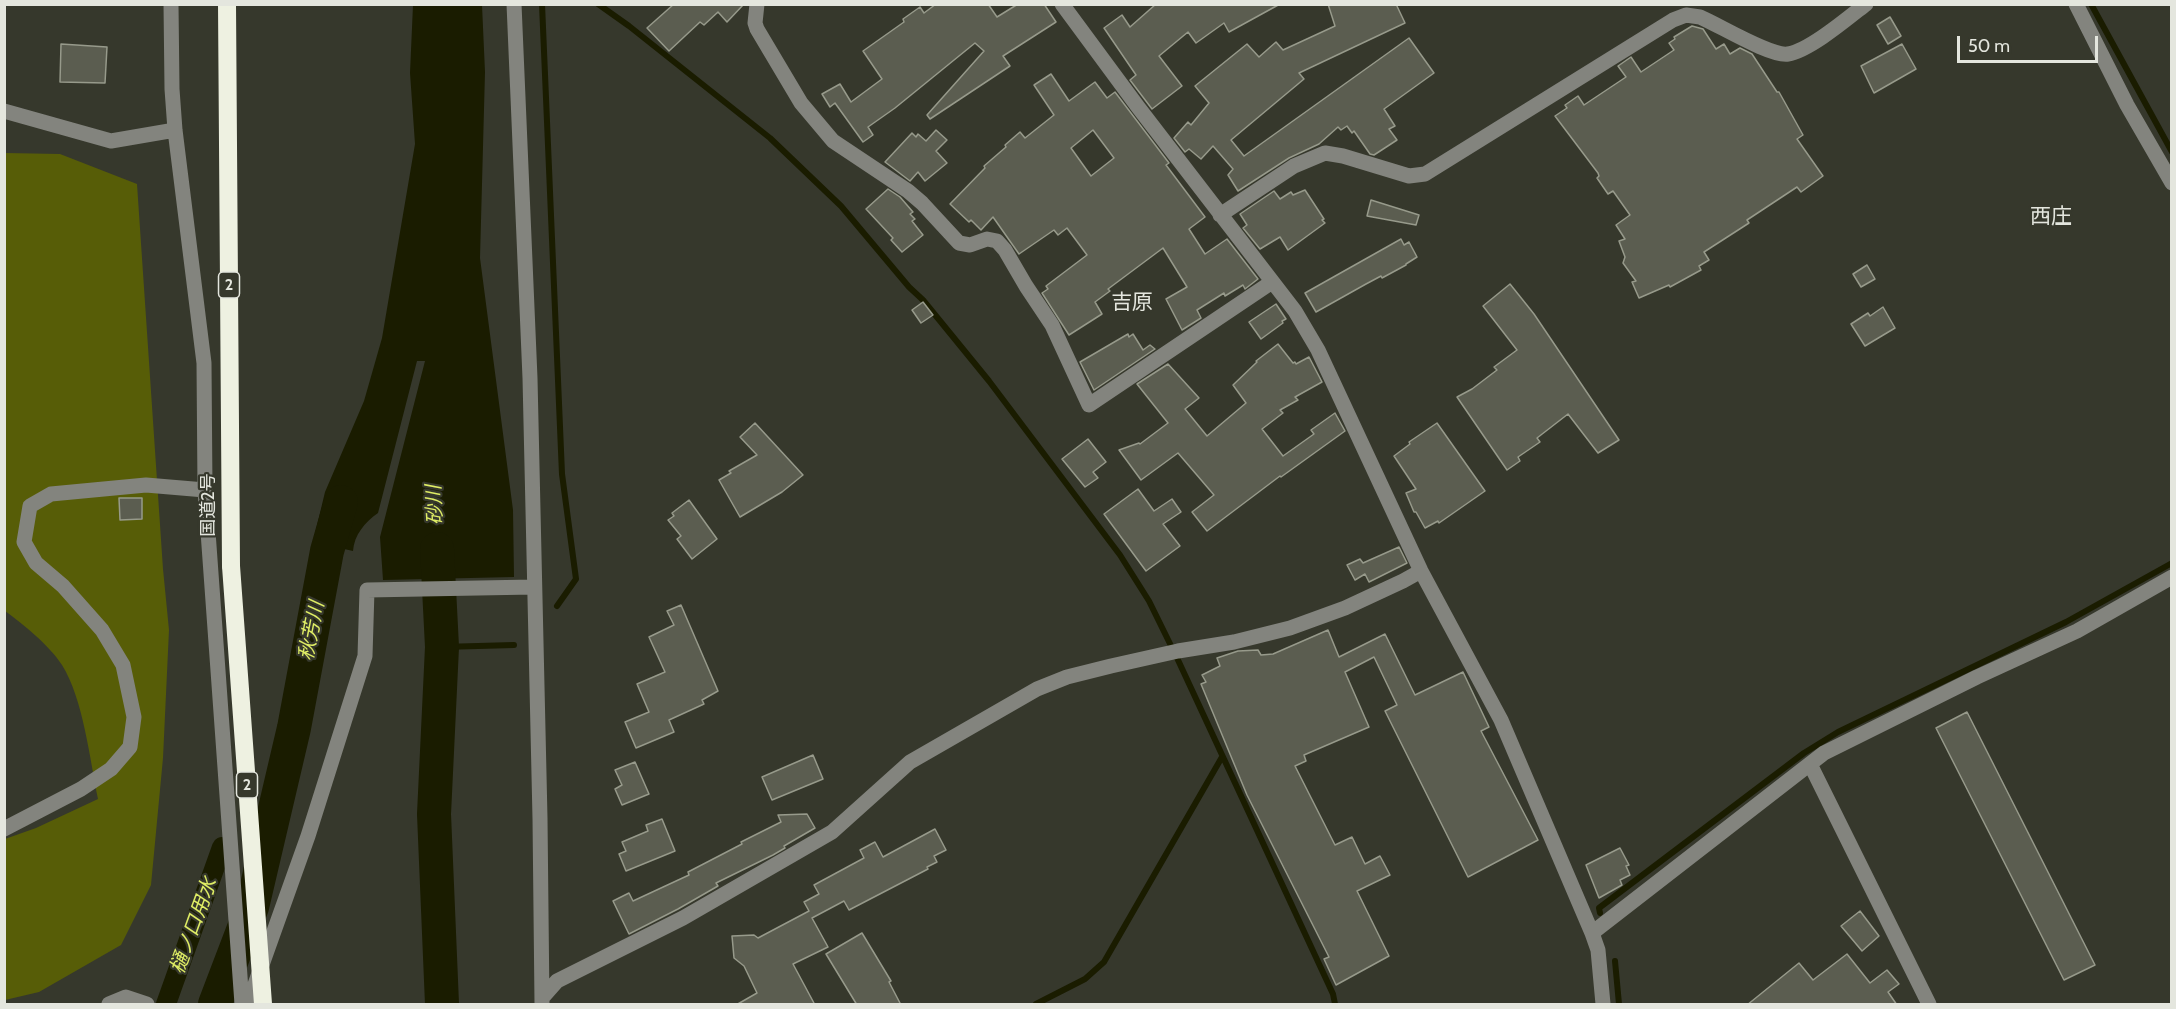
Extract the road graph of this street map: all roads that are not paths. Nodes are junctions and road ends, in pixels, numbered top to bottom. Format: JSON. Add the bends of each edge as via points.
{"nodes":[{"id":1,"x":171,"y":4,"type":"edge"},
{"id":2,"x":227,"y":4,"type":"edge"},
{"id":3,"x":514,"y":4,"type":"edge"},
{"id":4,"x":758,"y":4,"type":"edge"},
{"id":5,"x":1062,"y":4,"type":"edge"},
{"id":6,"x":1866,"y":4,"type":"edge"},
{"id":7,"x":2076,"y":4,"type":"edge"},
{"id":8,"x":4,"y":111,"type":"edge"},
{"id":9,"x":175,"y":130,"type":"junction"},
{"id":10,"x":2172,"y":183,"type":"edge"},
{"id":11,"x":1220,"y":215,"type":"junction"},
{"id":12,"x":1272,"y":282,"type":"junction"},
{"id":13,"x":205,"y":490,"type":"junction"},
{"id":14,"x":1420,"y":571,"type":"junction"},
{"id":15,"x":2172,"y":576,"type":"edge"},
{"id":16,"x":534,"y":587,"type":"junction"},
{"id":17,"x":1810,"y":764,"type":"junction"},
{"id":18,"x":4,"y":830,"type":"edge"},
{"id":19,"x":1592,"y":933,"type":"junction"},
{"id":20,"x":542,"y":1001,"type":"edge"},
{"id":21,"x":109,"y":1005,"type":"edge"},
{"id":22,"x":147,"y":1005,"type":"edge"},
{"id":23,"x":242,"y":1005,"type":"edge"},
{"id":24,"x":248,"y":1005,"type":"edge"},
{"id":25,"x":263,"y":1005,"type":"edge"},
{"id":26,"x":1603,"y":1005,"type":"edge"},
{"id":27,"x":1929,"y":1005,"type":"edge"}],
"edges":[{"from":1,"to":9,"type":"street"},
{"from":2,"to":25,"type":"highway","name":"国道2号","number":"2","bridge":true,"via":[[231,566]]},
{"from":3,"to":16,"type":"street","via":[[530,378]]},
{"from":4,"to":12,"type":"street","via":[[757,29],[801,103],[833,141],[908,191],[959,243],[970,245],[987,239],[997,241],[1005,250],[1052,325],[1089,405]]},
{"from":5,"to":11,"type":"street"},
{"from":6,"to":11,"type":"street","via":[[1802,50],[1787,55],[1700,17],[1686,15],[1425,174],[1409,176],[1325,153],[1294,166]]},
{"from":7,"to":10,"type":"street"},
{"from":8,"to":9,"type":"street","via":[[111,141]]},
{"from":9,"to":13,"type":"street","via":[[204,363]]},
{"from":11,"to":12,"type":"street"},
{"from":12,"to":14,"type":"street","via":[[1318,350]]},
{"from":13,"to":18,"type":"street","via":[[146,485],[51,494],[30,506],[24,542],[36,563],[63,586],[102,630],[123,666],[134,717],[130,747],[111,769]]},
{"from":13,"to":23,"type":"street"},
{"from":14,"to":19,"type":"street","via":[[1501,720]]},
{"from":14,"to":20,"type":"street","via":[[1345,608],[1290,628],[1067,677],[1037,689],[910,762],[832,832],[683,918],[557,981]]},
{"from":15,"to":17,"type":"street","via":[[2077,631],[1839,744]]},
{"from":16,"to":20,"type":"street"},
{"from":16,"to":24,"type":"street","via":[[367,590],[365,656],[308,836]]},
{"from":17,"to":19,"type":"street"},
{"from":17,"to":27,"type":"street"},
{"from":19,"to":26,"type":"street","via":[[1598,950]]},
{"from":21,"to":22,"type":"street","via":[[126,997]]}]}
